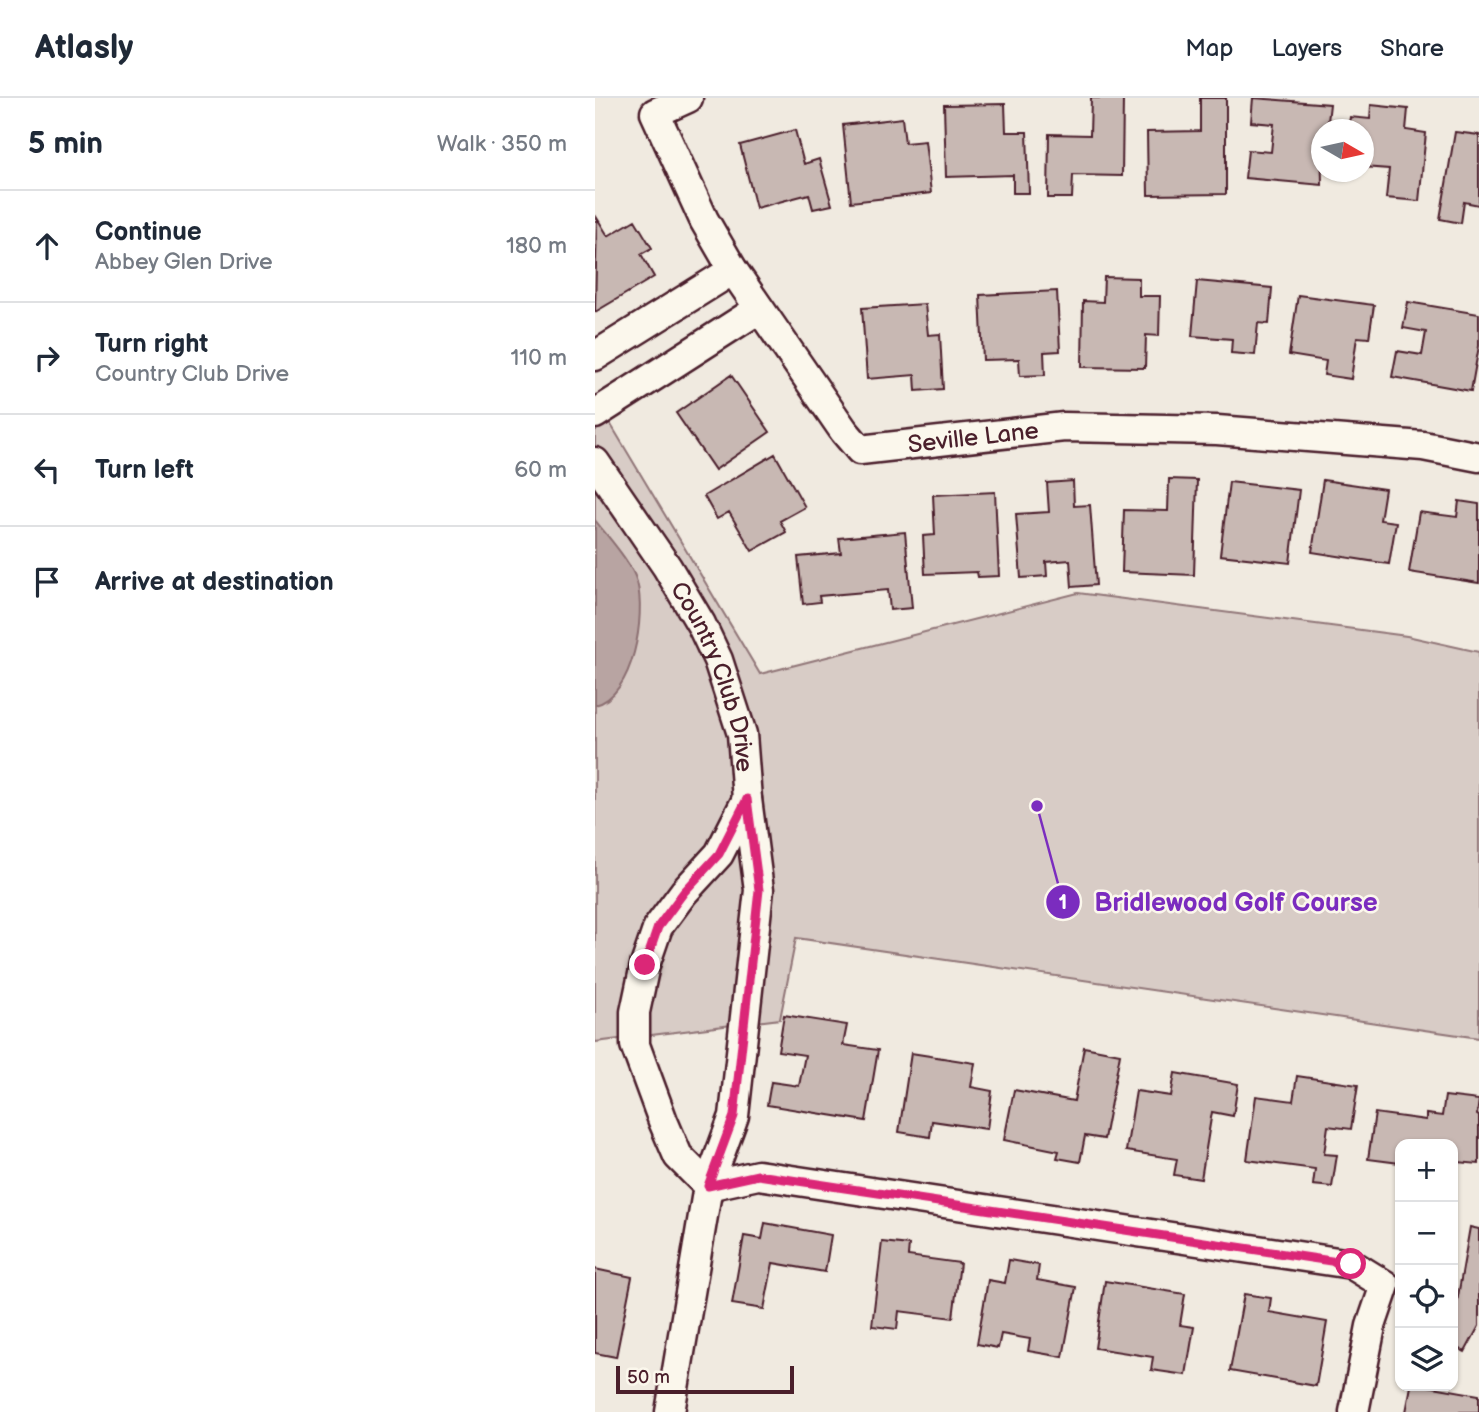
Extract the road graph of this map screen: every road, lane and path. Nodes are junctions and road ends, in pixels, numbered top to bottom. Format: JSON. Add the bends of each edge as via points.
{"nodes":[{"id":1,"x":688,"y":98,"type":"edge"},
{"id":2,"x":733,"y":270,"type":"junction"},
{"id":3,"x":759,"y":309,"type":"junction"},
{"id":4,"x":595,"y":356,"type":"edge"},
{"id":5,"x":595,"y":414,"type":"edge"},
{"id":6,"x":1479,"y":457,"type":"edge"},
{"id":7,"x":595,"y":462,"type":"edge"},
{"id":8,"x":747,"y":799,"type":"junction"},
{"id":9,"x":708,"y":1186,"type":"junction"},
{"id":10,"x":670,"y":1412,"type":"edge"},
{"id":11,"x":1354,"y":1412,"type":"edge"}],
"edges":[{"from":1,"to":2,"type":"street","name":"Seville Lane","via":[[655,113],[704,220]]},
{"from":2,"to":3,"type":"street","name":"Seville Lane"},
{"from":2,"to":4,"type":"street"},
{"from":3,"to":5,"type":"street"},
{"from":3,"to":6,"type":"street","name":"Seville Lane","via":[[860,450],[1064,427],[1217,430],[1423,446]]},
{"from":7,"to":8,"type":"street","name":"Country Club Drive","via":[[667,567],[718,660],[742,734]]},
{"from":8,"to":9,"type":"street","name":"Country Club Drive","via":[[759,890],[734,1116]]},
{"from":8,"to":9,"type":"street","via":[[719,854],[658,927],[635,1012],[635,1045],[663,1121],[678,1156]]},
{"from":9,"to":10,"type":"street","name":"Country Club Drive"},
{"from":9,"to":11,"type":"street","via":[[758,1175],[1351,1264],[1385,1285],[1371,1326]]}]}
